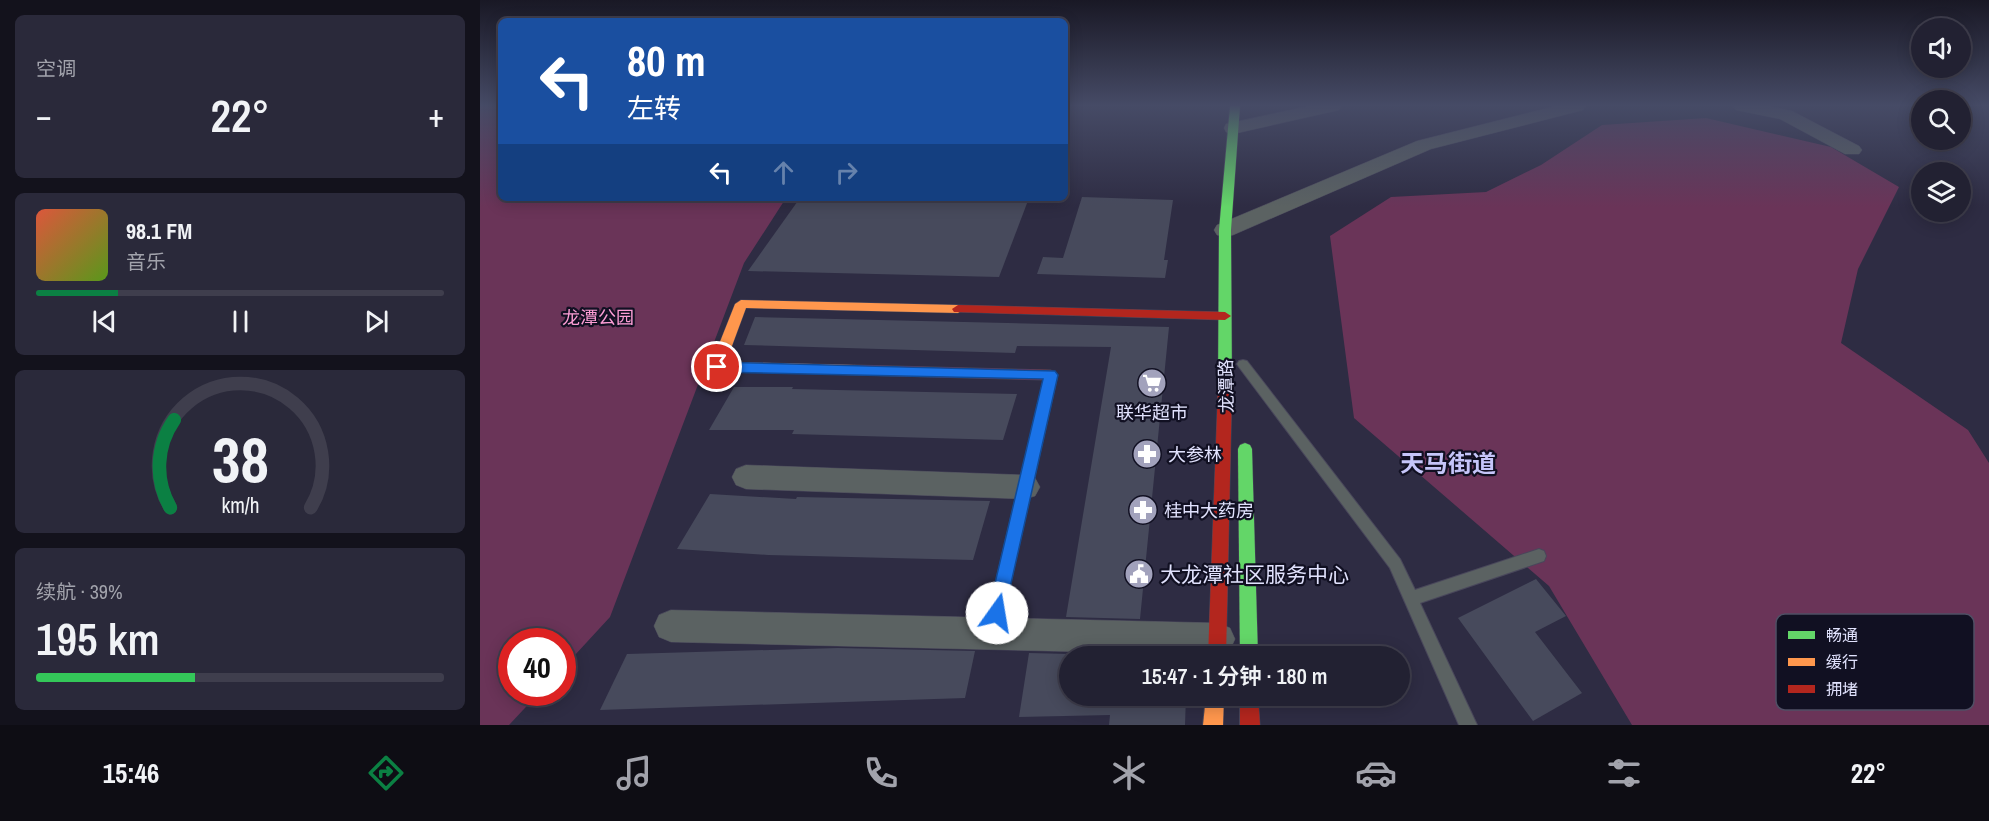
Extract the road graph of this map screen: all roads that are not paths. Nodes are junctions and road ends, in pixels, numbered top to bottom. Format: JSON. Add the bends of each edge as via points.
{"nodes":[{"id":1,"x":1242,"y":140,"type":"edge"},
{"id":2,"x":1444,"y":140,"type":"edge"},
{"id":3,"x":1833,"y":140,"type":"edge"},
{"id":4,"x":1852,"y":150,"type":"dead end"},
{"id":5,"x":1237,"y":225,"type":"junction"},
{"id":6,"x":1225,"y":316,"type":"junction"},
{"id":7,"x":1243,"y":358,"type":"joint"},
{"id":8,"x":1244,"y":387,"type":"dead end"},
{"id":9,"x":1245,"y":434,"type":"dead end"},
{"id":10,"x":746,"y":477,"type":"dead end"},
{"id":11,"x":1025,"y":487,"type":"junction"},
{"id":12,"x":1539,"y":556,"type":"dead end"},
{"id":13,"x":1410,"y":599,"type":"junction"},
{"id":14,"x":671,"y":626,"type":"dead end"},
{"id":15,"x":992,"y":634,"type":"junction"},
{"id":16,"x":1185,"y":646,"type":"edge"},
{"id":17,"x":1217,"y":646,"type":"edge"},
{"id":18,"x":1249,"y":646,"type":"edge"},
{"id":19,"x":1214,"y":706,"type":"edge"},
{"id":20,"x":1249,"y":706,"type":"edge"},
{"id":21,"x":1213,"y":725,"type":"edge"},
{"id":22,"x":1250,"y":725,"type":"edge"},
{"id":23,"x":1468,"y":725,"type":"edge"}],
"edges":[{"from":1,"to":5,"type":"street","name":"龙潭路"},
{"from":2,"to":5,"type":"street"},
{"from":3,"to":4,"type":"street"},
{"from":5,"to":6,"type":"street","name":"龙潭路"},
{"from":6,"to":11,"type":"street","via":[[741,304],[717,367],[1051,375]]},
{"from":6,"to":17,"type":"street","name":"龙潭路"},
{"from":7,"to":8,"type":"street","name":"龙潭路"},
{"from":7,"to":13,"type":"lane","via":[[1395,564]]},
{"from":9,"to":18,"type":"street","name":"龙潭路"},
{"from":10,"to":11,"type":"street"},
{"from":11,"to":15,"type":"street"},
{"from":12,"to":13,"type":"lane"},
{"from":13,"to":23,"type":"lane"},
{"from":14,"to":15,"type":"street"},
{"from":15,"to":16,"type":"street"},
{"from":19,"to":21,"type":"street"},
{"from":20,"to":22,"type":"street"}]}
